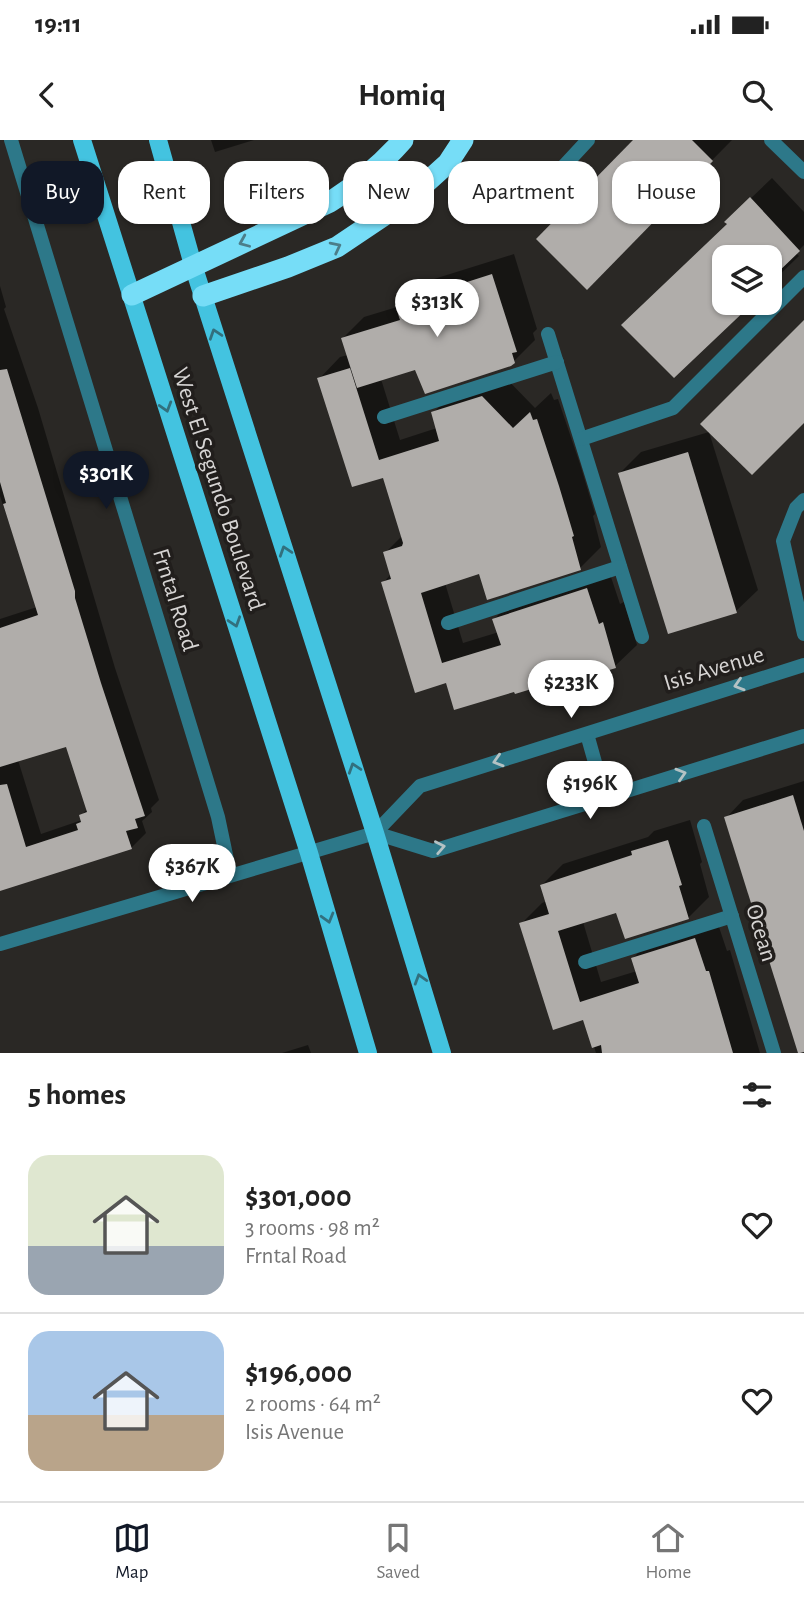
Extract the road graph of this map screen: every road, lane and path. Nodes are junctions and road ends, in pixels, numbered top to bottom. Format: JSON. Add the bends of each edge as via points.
{"nodes":[{"id":1,"x":11,"y":140,"type":"edge"},
{"id":2,"x":82,"y":140,"type":"edge"},
{"id":3,"x":158,"y":140,"type":"edge"},
{"id":4,"x":402,"y":140,"type":"edge"},
{"id":5,"x":463,"y":140,"type":"edge"},
{"id":6,"x":588,"y":140,"type":"edge"},
{"id":7,"x":771,"y":140,"type":"edge"},
{"id":8,"x":569,"y":161,"type":"edge"},
{"id":9,"x":804,"y":172,"type":"edge"},
{"id":10,"x":192,"y":265,"type":"junction"},
{"id":11,"x":804,"y":277,"type":"edge"},
{"id":12,"x":132,"y":295,"type":"junction"},
{"id":13,"x":203,"y":296,"type":"junction"},
{"id":14,"x":548,"y":334,"type":"dead end"},
{"id":15,"x":556,"y":362,"type":"junction"},
{"id":16,"x":384,"y":417,"type":"dead end"},
{"id":17,"x":581,"y":439,"type":"junction"},
{"id":18,"x":804,"y":500,"type":"edge"},
{"id":19,"x":620,"y":567,"type":"junction"},
{"id":20,"x":448,"y":623,"type":"dead end"},
{"id":21,"x":804,"y":634,"type":"edge"},
{"id":22,"x":642,"y":637,"type":"dead end"},
{"id":23,"x":804,"y":665,"type":"edge"},
{"id":24,"x":587,"y":734,"type":"junction"},
{"id":25,"x":804,"y":736,"type":"edge"},
{"id":26,"x":605,"y":797,"type":"junction"},
{"id":27,"x":704,"y":826,"type":"dead end"},
{"id":28,"x":375,"y":833,"type":"junction"},
{"id":29,"x":309,"y":853,"type":"junction"},
{"id":30,"x":230,"y":874,"type":"junction"},
{"id":31,"x":732,"y":916,"type":"junction"},
{"id":32,"x":0,"y":944,"type":"edge"},
{"id":33,"x":585,"y":962,"type":"dead end"},
{"id":34,"x":368,"y":1053,"type":"edge"},
{"id":35,"x":442,"y":1053,"type":"edge"},
{"id":36,"x":774,"y":1053,"type":"edge"}],
"edges":[{"from":1,"to":30,"type":"street","name":"Frntal Road","via":[[218,817]]},
{"from":2,"to":12,"type":"main road","name":"West El Segundo Boulevard"},
{"from":3,"to":10,"type":"main road","name":"West El Segundo Boulevard"},
{"from":4,"to":10,"type":"highway","one_way":true,"via":[[358,184],[330,202]]},
{"from":13,"to":5,"type":"highway","one_way":true,"via":[[337,247],[407,200],[448,163]]},
{"from":6,"to":8,"type":"street"},
{"from":7,"to":9,"type":"street"},
{"from":10,"to":12,"type":"highway"},
{"from":10,"to":13,"type":"main road","name":"West El Segundo Boulevard"},
{"from":11,"to":17,"type":"street","via":[[673,408]]},
{"from":12,"to":29,"type":"main road","name":"West El Segundo Boulevard","one_way":true},
{"from":28,"to":13,"type":"main road","name":"West El Segundo Boulevard","one_way":true},
{"from":14,"to":15,"type":"street"},
{"from":15,"to":16,"type":"street"},
{"from":15,"to":17,"type":"street"},
{"from":17,"to":19,"type":"street"},
{"from":18,"to":21,"type":"street","via":[[783,541]]},
{"from":19,"to":20,"type":"street"},
{"from":19,"to":22,"type":"street"},
{"from":23,"to":24,"type":"street","name":"Isis Avenue","one_way":true},
{"from":24,"to":26,"type":"street"},
{"from":24,"to":28,"type":"street","name":"Isis Avenue","one_way":true,"via":[[420,786]]},
{"from":26,"to":25,"type":"street","one_way":true},
{"from":28,"to":26,"type":"street","one_way":true,"via":[[433,851]]},
{"from":27,"to":31,"type":"street","name":"Ocean"},
{"from":28,"to":29,"type":"street","name":"Isis Avenue"},
{"from":35,"to":28,"type":"main road","name":"West El Segundo Boulevard","one_way":true},
{"from":29,"to":30,"type":"street","name":"Isis Avenue"},
{"from":29,"to":34,"type":"main road","name":"West El Segundo Boulevard","one_way":true},
{"from":30,"to":32,"type":"street","name":"Isis Avenue"},
{"from":31,"to":33,"type":"street"},
{"from":31,"to":36,"type":"street","name":"Ocean"}]}
